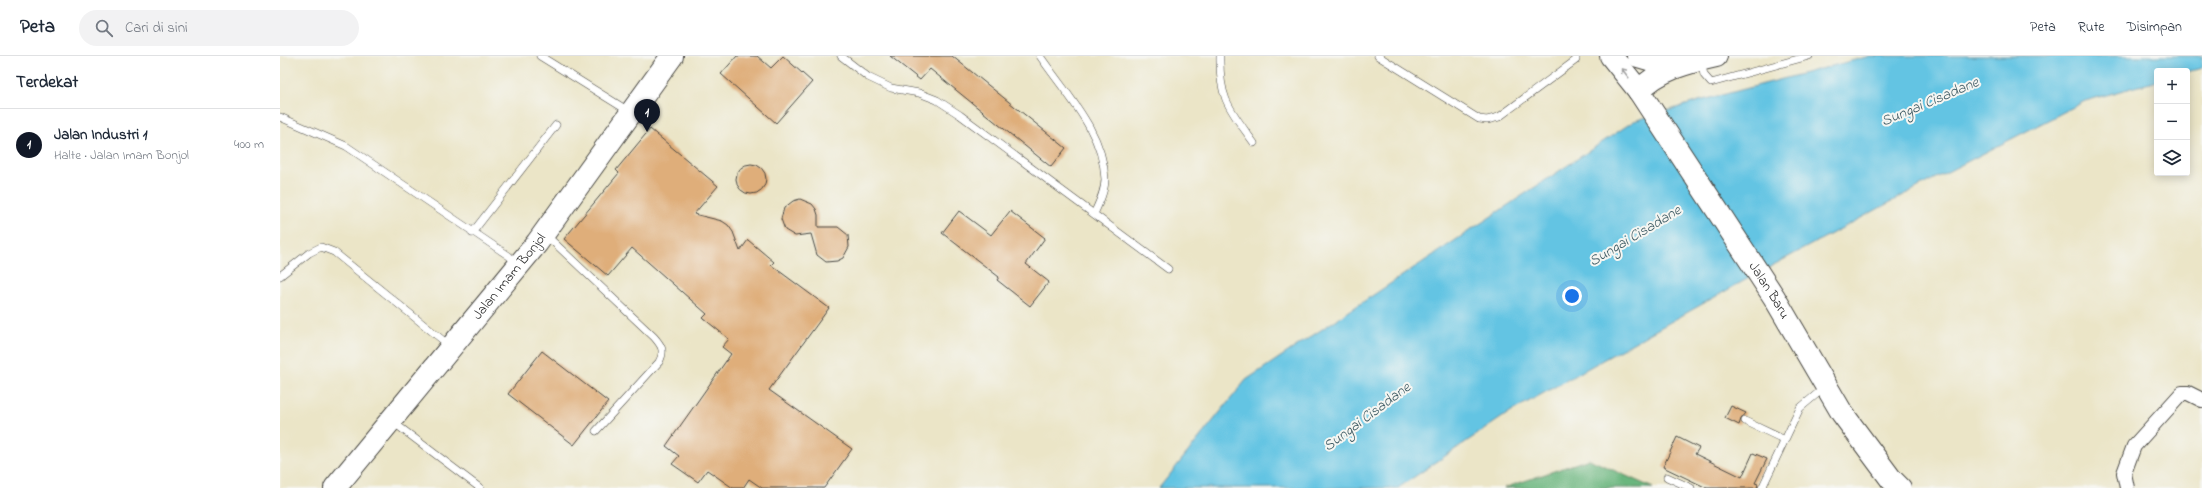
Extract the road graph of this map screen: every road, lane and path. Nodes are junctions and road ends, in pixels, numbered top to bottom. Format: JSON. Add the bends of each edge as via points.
{"nodes":[{"id":1,"x":540,"y":56,"type":"edge"},
{"id":2,"x":672,"y":56,"type":"edge"},
{"id":3,"x":841,"y":56,"type":"edge"},
{"id":4,"x":1040,"y":56,"type":"edge"},
{"id":5,"x":1220,"y":56,"type":"edge"},
{"id":6,"x":1378,"y":56,"type":"edge"},
{"id":7,"x":1576,"y":56,"type":"edge"},
{"id":8,"x":1611,"y":56,"type":"edge"},
{"id":9,"x":1638,"y":56,"type":"edge"},
{"id":10,"x":1809,"y":56,"type":"edge"},
{"id":11,"x":1701,"y":59,"type":"edge"},
{"id":12,"x":1642,"y":95,"type":"junction"},
{"id":13,"x":632,"y":113,"type":"junction"},
{"id":14,"x":280,"y":118,"type":"edge"},
{"id":15,"x":556,"y":125,"type":"dead end"},
{"id":16,"x":1254,"y":143,"type":"dead end"},
{"id":17,"x":1094,"y":214,"type":"junction"},
{"id":18,"x":472,"y":233,"type":"junction"},
{"id":19,"x":544,"y":233,"type":"junction"},
{"id":20,"x":519,"y":266,"type":"junction"},
{"id":21,"x":1168,"y":269,"type":"dead end"},
{"id":22,"x":280,"y":276,"type":"edge"},
{"id":23,"x":450,"y":346,"type":"junction"},
{"id":24,"x":1826,"y":387,"type":"junction"},
{"id":25,"x":2202,"y":400,"type":"edge"},
{"id":26,"x":391,"y":421,"type":"junction"},
{"id":27,"x":1745,"y":421,"type":"dead end"},
{"id":28,"x":596,"y":432,"type":"dead end"},
{"id":29,"x":1785,"y":440,"type":"junction"},
{"id":30,"x":1667,"y":477,"type":"dead end"},
{"id":31,"x":335,"y":488,"type":"edge"},
{"id":32,"x":480,"y":488,"type":"edge"},
{"id":33,"x":1691,"y":488,"type":"edge"},
{"id":34,"x":1762,"y":488,"type":"edge"},
{"id":35,"x":1900,"y":488,"type":"edge"},
{"id":36,"x":2127,"y":488,"type":"edge"}],
"edges":[{"from":1,"to":13,"type":"lane"},
{"from":2,"to":13,"type":"main road","name":"Jalan Imam Bonjol"},
{"from":3,"to":17,"type":"lane","via":[[868,77],[891,88],[937,100]]},
{"from":4,"to":17,"type":"lane","via":[[1094,133],[1100,149],[1105,180],[1102,196]]},
{"from":5,"to":16,"type":"lane","via":[[1223,92],[1227,106]]},
{"from":6,"to":7,"type":"lane","via":[[1479,120],[1487,120],[1499,117],[1576,60]]},
{"from":12,"to":8,"type":"main road","name":"Jalan Baru","one_way":true},
{"from":9,"to":11,"type":"main road","via":[[1655,61]]},
{"from":10,"to":11,"type":"lane","via":[[1712,83],[1704,75]]},
{"from":11,"to":12,"type":"main road","via":[[1654,78]]},
{"from":12,"to":24,"type":"main road","name":"Jalan Baru","via":[[1774,297]]},
{"from":13,"to":19,"type":"main road","name":"Jalan Imam Bonjol"},
{"from":14,"to":18,"type":"lane","via":[[346,146]]},
{"from":15,"to":18,"type":"lane"},
{"from":17,"to":21,"type":"lane"},
{"from":18,"to":20,"type":"lane","via":[[509,256]]},
{"from":19,"to":20,"type":"main road","name":"Jalan Imam Bonjol"},
{"from":19,"to":28,"type":"lane","via":[[654,337],[663,350],[659,362]]},
{"from":20,"to":23,"type":"main road","name":"Jalan Imam Bonjol"},
{"from":22,"to":23,"type":"lane","via":[[309,253],[321,247],[334,252]]},
{"from":23,"to":26,"type":"main road","name":"Jalan Imam Bonjol"},
{"from":24,"to":29,"type":"lane","via":[[1800,408]]},
{"from":24,"to":35,"type":"main road","name":"Jalan Baru","via":[[1846,419],[1891,480]]},
{"from":25,"to":36,"type":"street","via":[[2182,393],[2134,446],[2124,473]]},
{"from":26,"to":31,"type":"main road","name":"Jalan Imam Bonjol"},
{"from":26,"to":32,"type":"lane"},
{"from":27,"to":29,"type":"lane"},
{"from":29,"to":34,"type":"lane"},
{"from":30,"to":33,"type":"lane"}]}
